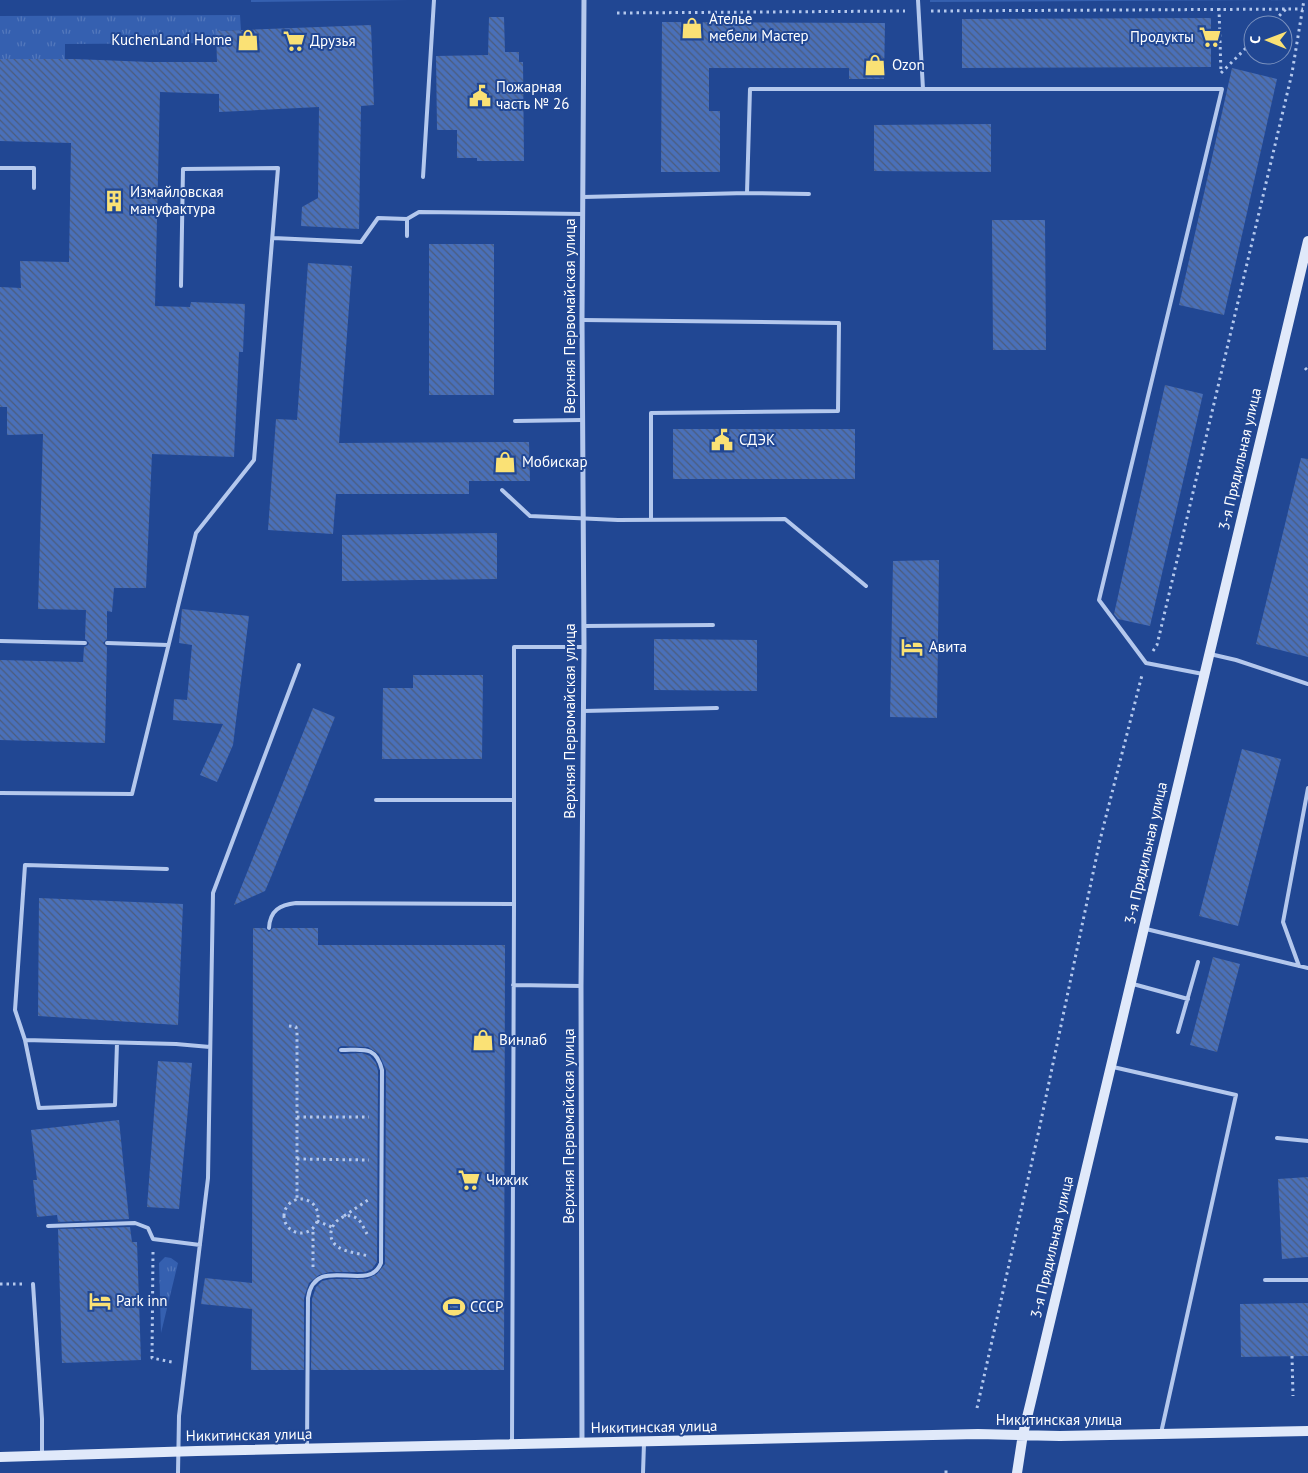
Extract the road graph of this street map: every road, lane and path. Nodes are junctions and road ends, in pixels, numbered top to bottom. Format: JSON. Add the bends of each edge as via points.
{"nodes":[{"id":1,"x":434,"y":0,"type":"edge"},
{"id":2,"x":584,"y":0,"type":"edge"},
{"id":3,"x":918,"y":0,"type":"edge"},
{"id":4,"x":1304,"y":0,"type":"edge"},
{"id":5,"x":1219,"y":8,"type":"junction"},
{"id":6,"x":1287,"y":8,"type":"junction"},
{"id":7,"x":1303,"y":9,"type":"junction"},
{"id":8,"x":919,"y":11,"type":"junction"},
{"id":9,"x":617,"y":13,"type":"dead end"},
{"id":10,"x":1280,"y":15,"type":"edge"},
{"id":11,"x":1243,"y":51,"type":"edge"},
{"id":12,"x":1221,"y":72,"type":"junction"},
{"id":13,"x":923,"y":89,"type":"junction"},
{"id":14,"x":1222,"y":89,"type":"junction"},
{"id":15,"x":0,"y":168,"type":"edge"},
{"id":16,"x":423,"y":177,"type":"dead end"},
{"id":17,"x":34,"y":188,"type":"dead end"},
{"id":18,"x":747,"y":193,"type":"junction"},
{"id":19,"x":809,"y":194,"type":"dead end"},
{"id":20,"x":583,"y":198,"type":"junction"},
{"id":21,"x":583,"y":214,"type":"junction"},
{"id":22,"x":408,"y":219,"type":"junction"},
{"id":23,"x":407,"y":236,"type":"dead end"},
{"id":24,"x":273,"y":238,"type":"junction"},
{"id":25,"x":1308,"y":240,"type":"edge"},
{"id":26,"x":181,"y":286,"type":"dead end"},
{"id":27,"x":582,"y":320,"type":"junction"},
{"id":28,"x":582,"y":420,"type":"junction"},
{"id":29,"x":515,"y":421,"type":"dead end"},
{"id":30,"x":502,"y":490,"type":"dead end"},
{"id":31,"x":583,"y":520,"type":"junction"},
{"id":32,"x":652,"y":520,"type":"junction"},
{"id":33,"x":866,"y":586,"type":"dead end"},
{"id":34,"x":713,"y":625,"type":"dead end"},
{"id":35,"x":584,"y":626,"type":"junction"},
{"id":36,"x":0,"y":641,"type":"edge"},
{"id":37,"x":84,"y":643,"type":"dead end"},
{"id":38,"x":106,"y":643,"type":"dead end"},
{"id":39,"x":168,"y":645,"type":"junction"},
{"id":40,"x":584,"y":647,"type":"junction"},
{"id":41,"x":1209,"y":654,"type":"junction"},
{"id":42,"x":1146,"y":663,"type":"junction"},
{"id":43,"x":299,"y":665,"type":"dead end"},
{"id":44,"x":1203,"y":674,"type":"junction"},
{"id":45,"x":1308,"y":684,"type":"edge"},
{"id":46,"x":717,"y":708,"type":"dead end"},
{"id":47,"x":583,"y":711,"type":"junction"},
{"id":48,"x":1308,"y":788,"type":"edge"},
{"id":49,"x":0,"y":793,"type":"edge"},
{"id":50,"x":376,"y":800,"type":"dead end"},
{"id":51,"x":514,"y":800,"type":"junction"},
{"id":52,"x":167,"y":868,"type":"dead end"},
{"id":53,"x":514,"y":904,"type":"junction"},
{"id":54,"x":269,"y":928,"type":"dead end"},
{"id":55,"x":1144,"y":928,"type":"junction"},
{"id":56,"x":1198,"y":962,"type":"dead end"},
{"id":57,"x":1298,"y":966,"type":"junction"},
{"id":58,"x":1308,"y":968,"type":"edge"},
{"id":59,"x":1130,"y":983,"type":"junction"},
{"id":60,"x":513,"y":985,"type":"junction"},
{"id":61,"x":581,"y":986,"type":"junction"},
{"id":62,"x":1188,"y":999,"type":"junction"},
{"id":63,"x":289,"y":1026,"type":"dead end"},
{"id":64,"x":1178,"y":1032,"type":"dead end"},
{"id":65,"x":25,"y":1040,"type":"junction"},
{"id":66,"x":117,"y":1043,"type":"junction"},
{"id":67,"x":210,"y":1047,"type":"junction"},
{"id":68,"x":342,"y":1050,"type":"dead end"},
{"id":69,"x":1111,"y":1066,"type":"junction"},
{"id":70,"x":297,"y":1117,"type":"junction"},
{"id":71,"x":382,"y":1117,"type":"junction"},
{"id":72,"x":1277,"y":1138,"type":"dead end"},
{"id":73,"x":1308,"y":1141,"type":"edge"},
{"id":74,"x":297,"y":1160,"type":"junction"},
{"id":75,"x":382,"y":1160,"type":"junction"},
{"id":76,"x":381,"y":1192,"type":"junction"},
{"id":77,"x":297,"y":1200,"type":"junction"},
{"id":78,"x":344,"y":1216,"type":"junction"},
{"id":79,"x":317,"y":1221,"type":"junction"},
{"id":80,"x":48,"y":1226,"type":"dead end"},
{"id":81,"x":332,"y":1227,"type":"junction"},
{"id":82,"x":313,"y":1228,"type":"junction"},
{"id":83,"x":153,"y":1239,"type":"junction"},
{"id":84,"x":200,"y":1246,"type":"junction"},
{"id":85,"x":381,"y":1257,"type":"junction"},
{"id":86,"x":1265,"y":1280,"type":"dead end"},
{"id":87,"x":1308,"y":1280,"type":"edge"},
{"id":88,"x":312,"y":1283,"type":"junction"},
{"id":89,"x":0,"y":1284,"type":"edge"},
{"id":90,"x":33,"y":1284,"type":"joint"},
{"id":91,"x":1292,"y":1356,"type":"dead end"},
{"id":92,"x":186,"y":1364,"type":"junction"},
{"id":93,"x":1293,"y":1396,"type":"dead end"},
{"id":94,"x":977,"y":1408,"type":"dead end"},
{"id":95,"x":1308,"y":1431,"type":"edge"},
{"id":96,"x":1023,"y":1434,"type":"junction"},
{"id":97,"x":1161,"y":1435,"type":"junction"},
{"id":98,"x":644,"y":1442,"type":"junction"},
{"id":99,"x":582,"y":1443,"type":"junction"},
{"id":100,"x":512,"y":1445,"type":"junction"},
{"id":101,"x":307,"y":1448,"type":"junction"},
{"id":102,"x":178,"y":1451,"type":"junction"},
{"id":103,"x":42,"y":1454,"type":"junction"},
{"id":104,"x":0,"y":1456,"type":"edge"},
{"id":105,"x":178,"y":1473,"type":"edge"},
{"id":106,"x":643,"y":1473,"type":"edge"},
{"id":107,"x":1017,"y":1473,"type":"edge"}],
"edges":[{"from":1,"to":16,"type":"lane"},
{"from":2,"to":20,"type":"street","name":"Верхняя Первомайская улица"},
{"from":3,"to":8,"type":"lane"},
{"from":4,"to":7,"type":"path"},
{"from":5,"to":6,"type":"path"},
{"from":5,"to":8,"type":"path"},
{"from":5,"to":12,"type":"path"},
{"from":6,"to":7,"type":"path"},
{"from":6,"to":10,"type":"path"},
{"from":7,"to":42,"type":"path","via":[[1292,73],[1157,645]]},
{"from":8,"to":9,"type":"path"},
{"from":8,"to":13,"type":"lane"},
{"from":11,"to":12,"type":"path"},
{"from":12,"to":14,"type":"path"},
{"from":13,"to":14,"type":"lane"},
{"from":13,"to":18,"type":"lane","via":[[750,89]]},
{"from":14,"to":42,"type":"lane","via":[[1099,600]]},
{"from":15,"to":17,"type":"lane","via":[[34,168]]},
{"from":18,"to":19,"type":"lane"},
{"from":18,"to":20,"type":"lane"},
{"from":20,"to":21,"type":"street","name":"Верхняя Первомайская улица"},
{"from":21,"to":22,"type":"lane","via":[[418,212]]},
{"from":21,"to":27,"type":"street","name":"Верхняя Первомайская улица"},
{"from":22,"to":23,"type":"lane"},
{"from":22,"to":24,"type":"lane","via":[[378,218],[361,242]]},
{"from":24,"to":26,"type":"lane","via":[[278,168],[183,169]]},
{"from":24,"to":39,"type":"lane","via":[[254,460],[196,533]]},
{"from":25,"to":41,"type":"street","name":"3-я Прядильная улица"},
{"from":27,"to":28,"type":"street","name":"Верхняя Первомайская улица"},
{"from":27,"to":32,"type":"lane","via":[[839,322],[838,411],[651,413]]},
{"from":28,"to":29,"type":"lane"},
{"from":28,"to":31,"type":"street","name":"Верхняя Первомайская улица"},
{"from":30,"to":31,"type":"lane","via":[[530,516]]},
{"from":31,"to":32,"type":"lane"},
{"from":31,"to":35,"type":"street","name":"Верхняя Первомайская улица"},
{"from":32,"to":33,"type":"lane","via":[[785,518]]},
{"from":34,"to":35,"type":"lane"},
{"from":35,"to":40,"type":"street","name":"Верхняя Первомайская улица"},
{"from":36,"to":37,"type":"lane"},
{"from":38,"to":39,"type":"lane"},
{"from":39,"to":49,"type":"lane","via":[[132,794]]},
{"from":40,"to":47,"type":"street","name":"Верхняя Первомайская улица"},
{"from":40,"to":51,"type":"lane","via":[[514,647]]},
{"from":41,"to":44,"type":"street","name":"3-я Прядильная улица"},
{"from":41,"to":45,"type":"lane"},
{"from":42,"to":44,"type":"lane"},
{"from":42,"to":94,"type":"path","via":[[1100,840]]},
{"from":43,"to":67,"type":"lane","via":[[213,893]]},
{"from":44,"to":55,"type":"street","name":"3-я Прядильная улица"},
{"from":46,"to":47,"type":"lane"},
{"from":47,"to":61,"type":"street","name":"Верхняя Первомайская улица"},
{"from":48,"to":57,"type":"lane","via":[[1283,922]]},
{"from":50,"to":51,"type":"lane"},
{"from":51,"to":53,"type":"lane"},
{"from":52,"to":65,"type":"lane","via":[[25,865],[15,1010]]},
{"from":53,"to":54,"type":"lane","via":[[296,903],[285,905],[273,914]]},
{"from":53,"to":60,"type":"lane"},
{"from":55,"to":57,"type":"lane"},
{"from":55,"to":59,"type":"street","name":"3-я Прядильная улица"},
{"from":56,"to":62,"type":"lane"},
{"from":57,"to":58,"type":"lane"},
{"from":59,"to":62,"type":"lane"},
{"from":59,"to":69,"type":"street","name":"3-я Прядильная улица"},
{"from":60,"to":61,"type":"lane"},
{"from":60,"to":100,"type":"lane"},
{"from":61,"to":99,"type":"street","name":"Верхняя Первомайская улица"},
{"from":62,"to":64,"type":"lane"},
{"from":63,"to":70,"type":"path","via":[[296,1027],[298,1032]]},
{"from":65,"to":66,"type":"lane"},
{"from":65,"to":66,"type":"lane","via":[[39,1108],[116,1105]]},
{"from":66,"to":67,"type":"lane"},
{"from":67,"to":84,"type":"lane","via":[[208,1178]]},
{"from":68,"to":71,"type":"lane","via":[[369,1050],[376,1055],[382,1070]]},
{"from":69,"to":96,"type":"street","name":"3-я Прядильная улица"},
{"from":69,"to":97,"type":"lane","via":[[1236,1095]]},
{"from":70,"to":71,"type":"path"},
{"from":70,"to":74,"type":"path"},
{"from":71,"to":75,"type":"lane"},
{"from":72,"to":73,"type":"lane"},
{"from":74,"to":75,"type":"path"},
{"from":74,"to":77,"type":"path"},
{"from":75,"to":76,"type":"lane"},
{"from":76,"to":78,"type":"path"},
{"from":76,"to":85,"type":"lane"},
{"from":77,"to":79,"type":"path","via":[[310,1202],[315,1207]]},
{"from":77,"to":82,"type":"path","via":[[285,1209],[286,1225],[299,1233]]},
{"from":78,"to":81,"type":"path"},
{"from":78,"to":85,"type":"path","via":[[359,1220]]},
{"from":79,"to":81,"type":"path"},
{"from":79,"to":82,"type":"path"},
{"from":80,"to":83,"type":"lane","via":[[135,1223],[148,1228]]},
{"from":81,"to":85,"type":"path","via":[[330,1235],[339,1248]]},
{"from":82,"to":88,"type":"path"},
{"from":83,"to":84,"type":"lane"},
{"from":83,"to":92,"type":"path","via":[[152,1358]]},
{"from":84,"to":92,"type":"lane"},
{"from":85,"to":88,"type":"lane","via":[[374,1274],[330,1275]]},
{"from":86,"to":87,"type":"lane"},
{"from":88,"to":101,"type":"lane","via":[[308,1298]]},
{"from":89,"to":90,"type":"path"},
{"from":90,"to":103,"type":"lane"},
{"from":91,"to":93,"type":"path"},
{"from":92,"to":102,"type":"lane"},
{"from":95,"to":97,"type":"street","name":"Никитинская улица"},
{"from":96,"to":97,"type":"street","name":"Никитинская улица"},
{"from":96,"to":98,"type":"street","name":"Никитинская улица"},
{"from":96,"to":107,"type":"street","name":"3-я Прядильная улица"},
{"from":98,"to":99,"type":"street","name":"Никитинская улица"},
{"from":98,"to":106,"type":"lane"},
{"from":99,"to":100,"type":"street","name":"Никитинская улица"},
{"from":100,"to":101,"type":"street","name":"Никитинская улица"},
{"from":101,"to":102,"type":"street","name":"Никитинская улица"},
{"from":102,"to":103,"type":"street","name":"Никитинская улица"},
{"from":102,"to":105,"type":"lane"},
{"from":103,"to":104,"type":"street","name":"Никитинская улица"}]}
